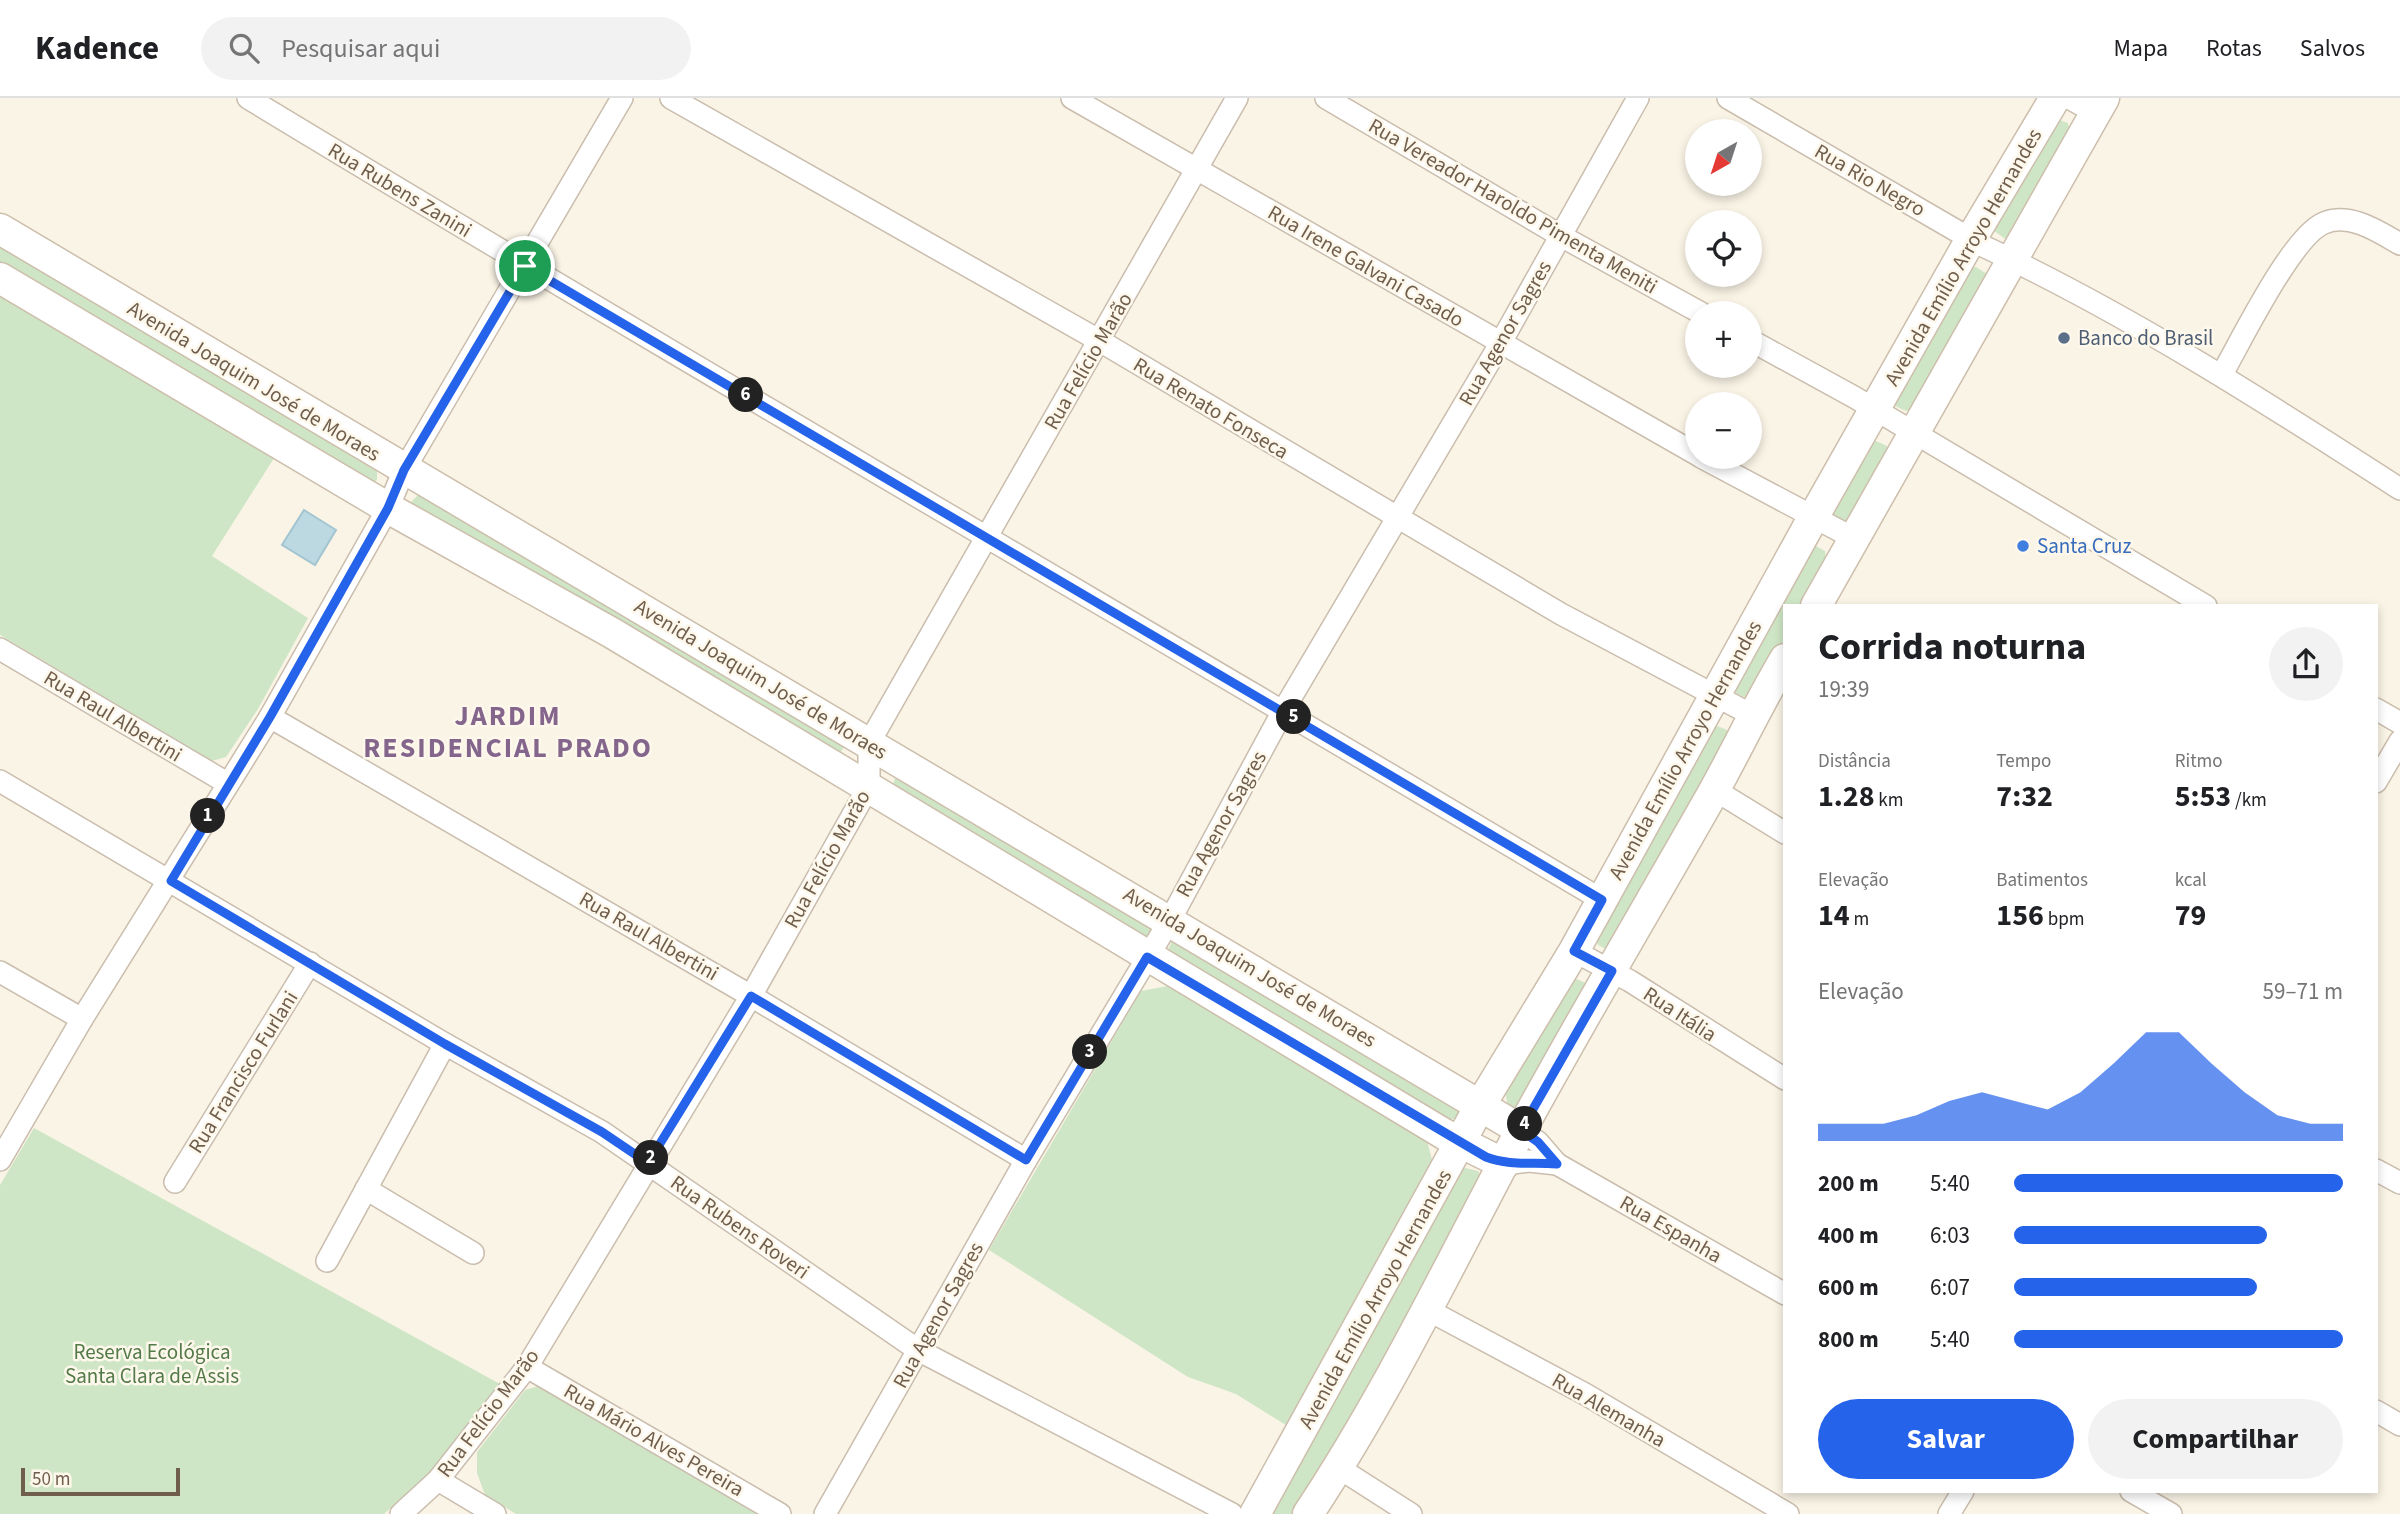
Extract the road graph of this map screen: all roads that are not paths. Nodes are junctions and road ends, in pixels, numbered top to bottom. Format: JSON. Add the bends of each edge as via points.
{"nodes":[{"id":1,"x":248,"y":98,"type":"edge"},
{"id":2,"x":622,"y":98,"type":"edge"},
{"id":3,"x":671,"y":98,"type":"edge"},
{"id":4,"x":1072,"y":98,"type":"edge"},
{"id":5,"x":1237,"y":98,"type":"edge"},
{"id":6,"x":1326,"y":98,"type":"edge"},
{"id":7,"x":1638,"y":98,"type":"edge"},
{"id":8,"x":1728,"y":98,"type":"edge"},
{"id":9,"x":2055,"y":98,"type":"edge"},
{"id":10,"x":2069,"y":98,"type":"edge"},
{"id":11,"x":2100,"y":105,"type":"edge"},
{"id":12,"x":1196,"y":168,"type":"junction"},
{"id":13,"x":0,"y":229,"type":"edge"},
{"id":14,"x":1561,"y":236,"type":"junction"},
{"id":15,"x":1971,"y":239,"type":"junction"},
{"id":16,"x":2400,"y":244,"type":"edge"},
{"id":17,"x":2013,"y":260,"type":"junction"},
{"id":18,"x":525,"y":266,"type":"junction"},
{"id":19,"x":0,"y":278,"type":"edge"},
{"id":20,"x":1685,"y":304,"type":"edge"},
{"id":21,"x":1100,"y":341,"type":"junction"},
{"id":22,"x":1500,"y":344,"type":"junction"},
{"id":23,"x":1762,"y":347,"type":"edge"},
{"id":24,"x":2222,"y":374,"type":"junction"},
{"id":25,"x":1875,"y":411,"type":"junction"},
{"id":26,"x":1914,"y":433,"type":"junction"},
{"id":27,"x":1685,"y":448,"type":"edge"},
{"id":28,"x":1722,"y":469,"type":"edge"},
{"id":29,"x":404,"y":470,"type":"junction"},
{"id":30,"x":2400,"y":489,"type":"edge"},
{"id":31,"x":388,"y":508,"type":"junction"},
{"id":32,"x":1814,"y":516,"type":"junction"},
{"id":33,"x":1397,"y":518,"type":"junction"},
{"id":34,"x":987,"y":535,"type":"junction"},
{"id":35,"x":1855,"y":539,"type":"junction"},
{"id":36,"x":1817,"y":604,"type":"edge"},
{"id":37,"x":2203,"y":604,"type":"edge"},
{"id":38,"x":0,"y":649,"type":"edge"},
{"id":39,"x":1783,"y":662,"type":"edge"},
{"id":40,"x":1716,"y":694,"type":"junction"},
{"id":41,"x":1283,"y":710,"type":"junction"},
{"id":42,"x":2378,"y":710,"type":"edge"},
{"id":43,"x":1752,"y":715,"type":"junction"},
{"id":44,"x":270,"y":717,"type":"junction"},
{"id":45,"x":2400,"y":723,"type":"edge"},
{"id":46,"x":2400,"y":741,"type":"edge"},
{"id":47,"x":869,"y":743,"type":"junction"},
{"id":48,"x":2378,"y":779,"type":"edge"},
{"id":49,"x":0,"y":780,"type":"edge"},
{"id":50,"x":227,"y":783,"type":"junction"},
{"id":51,"x":869,"y":786,"type":"junction"},
{"id":52,"x":1715,"y":790,"type":"junction"},
{"id":53,"x":1783,"y":832,"type":"edge"},
{"id":54,"x":171,"y":881,"type":"junction"},
{"id":55,"x":1602,"y":900,"type":"junction"},
{"id":56,"x":1170,"y":920,"type":"junction"},
{"id":57,"x":1574,"y":951,"type":"junction"},
{"id":58,"x":1147,"y":957,"type":"junction"},
{"id":59,"x":310,"y":963,"type":"junction"},
{"id":60,"x":1612,"y":971,"type":"junction"},
{"id":61,"x":0,"y":972,"type":"edge"},
{"id":62,"x":751,"y":996,"type":"junction"},
{"id":63,"x":82,"y":1019,"type":"junction"},
{"id":64,"x":445,"y":1044,"type":"junction"},
{"id":65,"x":1783,"y":1078,"type":"edge"},
{"id":66,"x":1482,"y":1104,"type":"junction"},
{"id":67,"x":1521,"y":1130,"type":"junction"},
{"id":68,"x":1462,"y":1144,"type":"junction"},
{"id":69,"x":0,"y":1160,"type":"edge"},
{"id":70,"x":1026,"y":1160,"type":"junction"},
{"id":71,"x":648,"y":1163,"type":"junction"},
{"id":72,"x":1504,"y":1164,"type":"junction"},
{"id":73,"x":1557,"y":1164,"type":"junction"},
{"id":74,"x":175,"y":1182,"type":"dead end"},
{"id":75,"x":366,"y":1189,"type":"junction"},
{"id":76,"x":473,"y":1254,"type":"dead end"},
{"id":77,"x":327,"y":1261,"type":"dead end"},
{"id":78,"x":1783,"y":1293,"type":"edge"},
{"id":79,"x":1428,"y":1310,"type":"junction"},
{"id":80,"x":918,"y":1350,"type":"junction"},
{"id":81,"x":527,"y":1367,"type":"junction"},
{"id":82,"x":2378,"y":1412,"type":"edge"},
{"id":83,"x":2400,"y":1425,"type":"edge"},
{"id":84,"x":1339,"y":1468,"type":"junction"},
{"id":85,"x":438,"y":1480,"type":"junction"},
{"id":86,"x":1962,"y":1493,"type":"edge"},
{"id":87,"x":2134,"y":1493,"type":"edge"},
{"id":88,"x":401,"y":1514,"type":"edge"},
{"id":89,"x":495,"y":1514,"type":"edge"},
{"id":90,"x":780,"y":1514,"type":"edge"},
{"id":91,"x":825,"y":1514,"type":"edge"},
{"id":92,"x":1232,"y":1514,"type":"edge"},
{"id":93,"x":1255,"y":1514,"type":"edge"},
{"id":94,"x":1308,"y":1514,"type":"edge"},
{"id":95,"x":1412,"y":1514,"type":"edge"},
{"id":96,"x":1788,"y":1514,"type":"edge"},
{"id":97,"x":1949,"y":1514,"type":"edge"},
{"id":98,"x":2171,"y":1514,"type":"edge"}],
"edges":[{"from":1,"to":18,"type":"street","name":"Rua Rubens Zanini"},
{"from":2,"to":18,"type":"street"},
{"from":3,"to":21,"type":"street","name":"Rua Renato Fonseca"},
{"from":4,"to":12,"type":"street","name":"Rua Irene Galvani Casado"},
{"from":5,"to":12,"type":"street","name":"Rua Felício Marão"},
{"from":6,"to":14,"type":"street","name":"Rua Vereador Haroldo Pimenta Meniti"},
{"from":7,"to":14,"type":"street","name":"Rua Agenor Sagres"},
{"from":8,"to":15,"type":"street","name":"Rua Rio Negro"},
{"from":9,"to":15,"type":"street","name":"Avenida Emílio Arroyo Hernandes"},
{"from":10,"to":11,"type":"street"},
{"from":11,"to":17,"type":"street","name":"Avenida Emílio Arroyo Hernandes"},
{"from":12,"to":21,"type":"street","name":"Rua Felício Marão"},
{"from":12,"to":22,"type":"street","name":"Rua Irene Galvani Casado"},
{"from":13,"to":29,"type":"street","name":"Avenida Joaquim José de Moraes"},
{"from":14,"to":20,"type":"street","name":"Rua Vereador Haroldo Pimenta Meniti"},
{"from":14,"to":22,"type":"street","name":"Rua Agenor Sagres"},
{"from":15,"to":17,"type":"street","name":"Rua Rio Negro"},
{"from":15,"to":25,"type":"street","name":"Avenida Emílio Arroyo Hernandes"},
{"from":16,"to":24,"type":"street","via":[[2346,220],[2325,222],[2292,254]]},
{"from":17,"to":24,"type":"street","name":"Rua Rio Negro"},
{"from":17,"to":26,"type":"street","name":"Avenida Emílio Arroyo Hernandes"},
{"from":18,"to":29,"type":"street"},
{"from":18,"to":34,"type":"street","name":"Rua Rubens Zanini"},
{"from":19,"to":31,"type":"street","name":"Avenida Joaquim José de Moraes"},
{"from":21,"to":33,"type":"street","name":"Rua Renato Fonseca"},
{"from":21,"to":34,"type":"street","name":"Rua Felício Marão"},
{"from":22,"to":27,"type":"street","name":"Rua Irene Galvani Casado"},
{"from":22,"to":33,"type":"street","name":"Rua Agenor Sagres"},
{"from":23,"to":25,"type":"street"},
{"from":24,"to":30,"type":"street","name":"Rua Rio Negro"},
{"from":25,"to":26,"type":"street"},
{"from":25,"to":32,"type":"street","name":"Avenida Emílio Arroyo Hernandes"},
{"from":26,"to":35,"type":"street","name":"Avenida Emílio Arroyo Hernandes"},
{"from":26,"to":37,"type":"street"},
{"from":28,"to":32,"type":"street","name":"Rua Irene Galvani Casado"},
{"from":29,"to":31,"type":"street"},
{"from":29,"to":47,"type":"street","name":"Avenida Joaquim José de Moraes"},
{"from":31,"to":44,"type":"street"},
{"from":31,"to":51,"type":"street","name":"Avenida Joaquim José de Moraes","via":[[612,633]]},
{"from":32,"to":35,"type":"street","name":"Rua Irene Galvani Casado"},
{"from":32,"to":40,"type":"street","name":"Avenida Emílio Arroyo Hernandes"},
{"from":33,"to":40,"type":"street","name":"Rua Renato Fonseca","via":[[1561,614]]},
{"from":33,"to":41,"type":"street","name":"Rua Agenor Sagres"},
{"from":34,"to":41,"type":"street","name":"Rua Rubens Zanini"},
{"from":34,"to":47,"type":"street","name":"Rua Felício Marão"},
{"from":35,"to":36,"type":"street","name":"Avenida Emílio Arroyo Hernandes"},
{"from":38,"to":50,"type":"street","name":"Rua Raul Albertini"},
{"from":39,"to":43,"type":"street","name":"Avenida Emílio Arroyo Hernandes"},
{"from":40,"to":43,"type":"street","name":"Rua Renato Fonseca"},
{"from":40,"to":55,"type":"street","name":"Avenida Emílio Arroyo Hernandes"},
{"from":41,"to":55,"type":"street","name":"Rua Rubens Zanini"},
{"from":41,"to":56,"type":"street","name":"Rua Agenor Sagres"},
{"from":42,"to":45,"type":"street"},
{"from":43,"to":52,"type":"street","name":"Avenida Emílio Arroyo Hernandes"},
{"from":44,"to":50,"type":"street"},
{"from":44,"to":62,"type":"street","name":"Rua Raul Albertini"},
{"from":46,"to":48,"type":"street"},
{"from":47,"to":51,"type":"street","name":"Rua Felício Marão"},
{"from":47,"to":56,"type":"street","name":"Avenida Joaquim José de Moraes"},
{"from":49,"to":54,"type":"street","name":"Rua Rubens Roveri"},
{"from":50,"to":54,"type":"street"},
{"from":51,"to":58,"type":"street","name":"Avenida Joaquim José de Moraes"},
{"from":51,"to":62,"type":"street","name":"Rua Felício Marão"},
{"from":52,"to":53,"type":"street"},
{"from":52,"to":60,"type":"street","name":"Avenida Emílio Arroyo Hernandes"},
{"from":54,"to":59,"type":"street","name":"Rua Rubens Roveri"},
{"from":54,"to":63,"type":"street"},
{"from":55,"to":57,"type":"street","name":"Avenida Emílio Arroyo Hernandes"},
{"from":56,"to":58,"type":"street","name":"Rua Agenor Sagres"},
{"from":56,"to":66,"type":"street","name":"Avenida Joaquim José de Moraes"},
{"from":57,"to":60,"type":"street","name":"Rua Itália"},
{"from":57,"to":66,"type":"street","name":"Avenida Emílio Arroyo Hernandes"},
{"from":58,"to":68,"type":"street","name":"Avenida Joaquim José de Moraes"},
{"from":58,"to":70,"type":"street","name":"Rua Agenor Sagres"},
{"from":59,"to":64,"type":"street","name":"Rua Rubens Roveri"},
{"from":59,"to":74,"type":"street","name":"Rua Francisco Furlani"},
{"from":60,"to":65,"type":"street","name":"Rua Itália"},
{"from":60,"to":67,"type":"street","name":"Avenida Emílio Arroyo Hernandes"},
{"from":61,"to":63,"type":"street"},
{"from":62,"to":70,"type":"street","name":"Rua Raul Albertini"},
{"from":62,"to":71,"type":"street","name":"Rua Felício Marão"},
{"from":63,"to":69,"type":"street"},
{"from":64,"to":71,"type":"street","name":"Rua Rubens Roveri"},
{"from":64,"to":75,"type":"street"},
{"from":66,"to":67,"type":"street","name":"Avenida Joaquim José de Moraes"},
{"from":66,"to":68,"type":"street","name":"Avenida Emílio Arroyo Hernandes"},
{"from":67,"to":72,"type":"street","name":"Avenida Emílio Arroyo Hernandes"},
{"from":67,"to":73,"type":"street","name":"Rua Espanha"},
{"from":68,"to":72,"type":"street","name":"Avenida Joaquim José de Moraes"},
{"from":68,"to":93,"type":"street","name":"Avenida Emílio Arroyo Hernandes"},
{"from":70,"to":80,"type":"street","name":"Rua Agenor Sagres"},
{"from":71,"to":80,"type":"street","name":"Rua Rubens Roveri"},
{"from":71,"to":81,"type":"street","name":"Rua Felício Marão"},
{"from":72,"to":73,"type":"street","name":"Rua Espanha"},
{"from":72,"to":79,"type":"street","name":"Avenida Emílio Arroyo Hernandes"},
{"from":73,"to":78,"type":"street","name":"Rua Espanha"},
{"from":75,"to":76,"type":"street"},
{"from":75,"to":77,"type":"street"},
{"from":79,"to":84,"type":"street","name":"Avenida Emílio Arroyo Hernandes"},
{"from":79,"to":96,"type":"street","name":"Rua Alemanha"},
{"from":80,"to":91,"type":"street","name":"Rua Agenor Sagres"},
{"from":80,"to":92,"type":"street","name":"Rua Rubens Roveri"},
{"from":81,"to":85,"type":"street","name":"Rua Felício Marão"},
{"from":81,"to":90,"type":"street","name":"Rua Mário Alves Pereira"},
{"from":82,"to":83,"type":"street"},
{"from":84,"to":94,"type":"street","name":"Avenida Emílio Arroyo Hernandes"},
{"from":84,"to":95,"type":"street"},
{"from":85,"to":88,"type":"street","name":"Rua Felício Marão"},
{"from":85,"to":89,"type":"street"},
{"from":86,"to":97,"type":"street"},
{"from":87,"to":98,"type":"street"}]}
